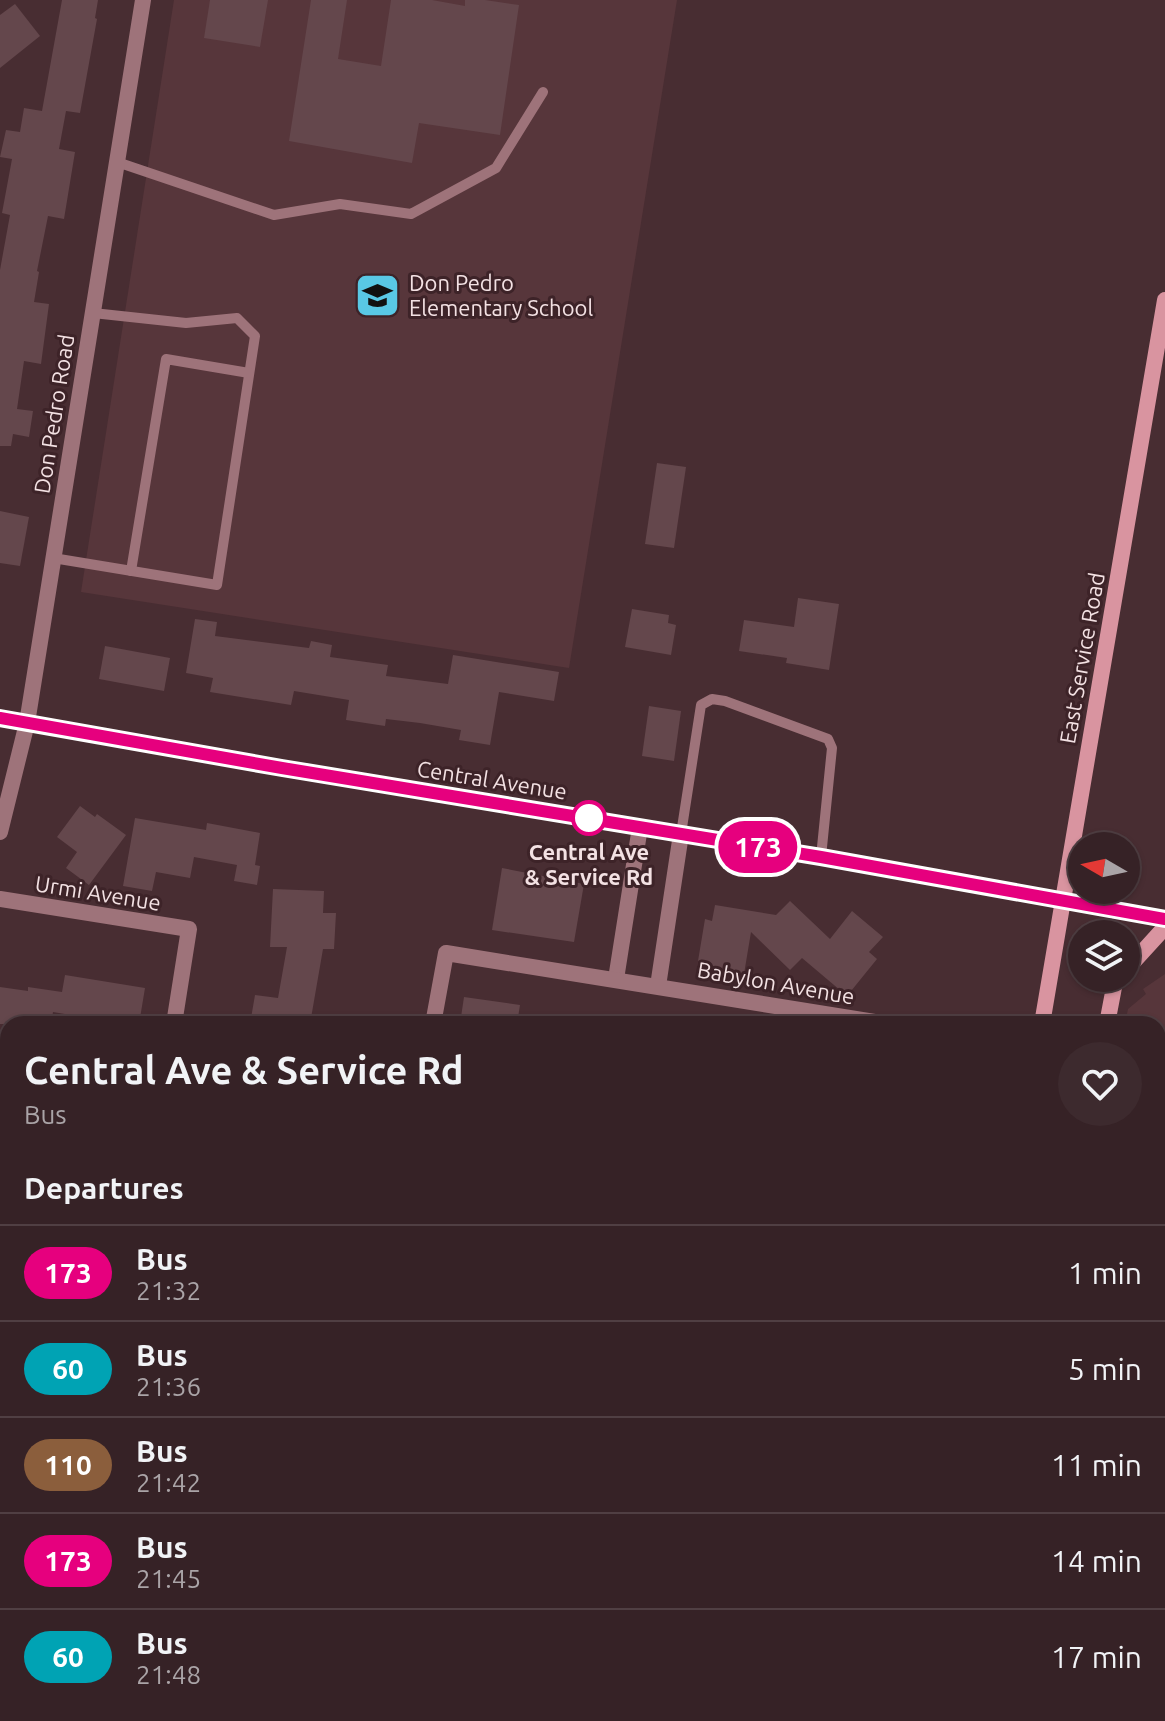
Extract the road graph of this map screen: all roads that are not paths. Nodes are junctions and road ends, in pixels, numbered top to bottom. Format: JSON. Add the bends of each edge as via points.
{"nodes":[{"id":1,"x":143,"y":0,"type":"edge"},
{"id":2,"x":543,"y":92,"type":"dead end"},
{"id":3,"x":117,"y":162,"type":"junction"},
{"id":4,"x":1164,"y":311,"type":"edge"},
{"id":5,"x":93,"y":313,"type":"junction"},
{"id":6,"x":249,"y":373,"type":"junction"},
{"id":7,"x":53,"y":558,"type":"junction"},
{"id":8,"x":131,"y":571,"type":"junction"},
{"id":9,"x":0,"y":718,"type":"edge"},
{"id":10,"x":27,"y":723,"type":"junction"},
{"id":11,"x":640,"y":827,"type":"junction"},
{"id":12,"x":0,"y":832,"type":"edge"},
{"id":13,"x":681,"y":834,"type":"junction"},
{"id":14,"x":821,"y":857,"type":"junction"},
{"id":15,"x":0,"y":899,"type":"edge"},
{"id":16,"x":1063,"y":901,"type":"junction"},
{"id":17,"x":1165,"y":919,"type":"edge"},
{"id":18,"x":1165,"y":927,"type":"edge"},
{"id":19,"x":1140,"y":955,"type":"edge"},
{"id":20,"x":616,"y":979,"type":"junction"},
{"id":21,"x":658,"y":986,"type":"junction"},
{"id":22,"x":1113,"y":992,"type":"edge"},
{"id":23,"x":175,"y":1016,"type":"edge"},
{"id":24,"x":434,"y":1016,"type":"edge"},
{"id":25,"x":839,"y":1016,"type":"edge"},
{"id":26,"x":1043,"y":1016,"type":"edge"},
{"id":27,"x":1109,"y":1016,"type":"edge"}],
"edges":[{"from":1,"to":3,"type":"street","name":"Don Pedro Road"},
{"from":2,"to":3,"type":"lane","via":[[496,168],[411,214],[340,204],[274,215]]},
{"from":3,"to":5,"type":"street","name":"Don Pedro Road"},
{"from":4,"to":16,"type":"street","name":"East Service Road"},
{"from":5,"to":6,"type":"lane","via":[[186,323],[237,318],[255,336]]},
{"from":5,"to":7,"type":"street","name":"Don Pedro Road"},
{"from":6,"to":8,"type":"lane","via":[[166,359]]},
{"from":6,"to":8,"type":"lane","via":[[217,585]]},
{"from":7,"to":8,"type":"lane"},
{"from":7,"to":10,"type":"street","name":"Don Pedro Road"},
{"from":9,"to":10,"type":"street","name":"Central Avenue"},
{"from":10,"to":11,"type":"street","name":"Central Avenue"},
{"from":10,"to":12,"type":"street","name":"Don Pedro Road"},
{"from":11,"to":13,"type":"street","name":"Central Avenue"},
{"from":11,"to":20,"type":"street"},
{"from":13,"to":14,"type":"street","name":"Central Avenue"},
{"from":13,"to":14,"type":"lane","via":[[701,705],[712,699],[725,701],[828,739],[832,748]]},
{"from":13,"to":21,"type":"street"},
{"from":14,"to":16,"type":"street","name":"Central Avenue"},
{"from":15,"to":23,"type":"street","name":"Urmi Avenue","via":[[189,929]]},
{"from":16,"to":17,"type":"street","name":"Central Avenue"},
{"from":16,"to":26,"type":"street","name":"East Service Road"},
{"from":18,"to":19,"type":"street"},
{"from":20,"to":21,"type":"street","name":"Babylon Avenue"},
{"from":20,"to":24,"type":"street","name":"Babylon Avenue","via":[[446,953]]},
{"from":21,"to":25,"type":"street","name":"Babylon Avenue"},
{"from":22,"to":27,"type":"street"}]}
